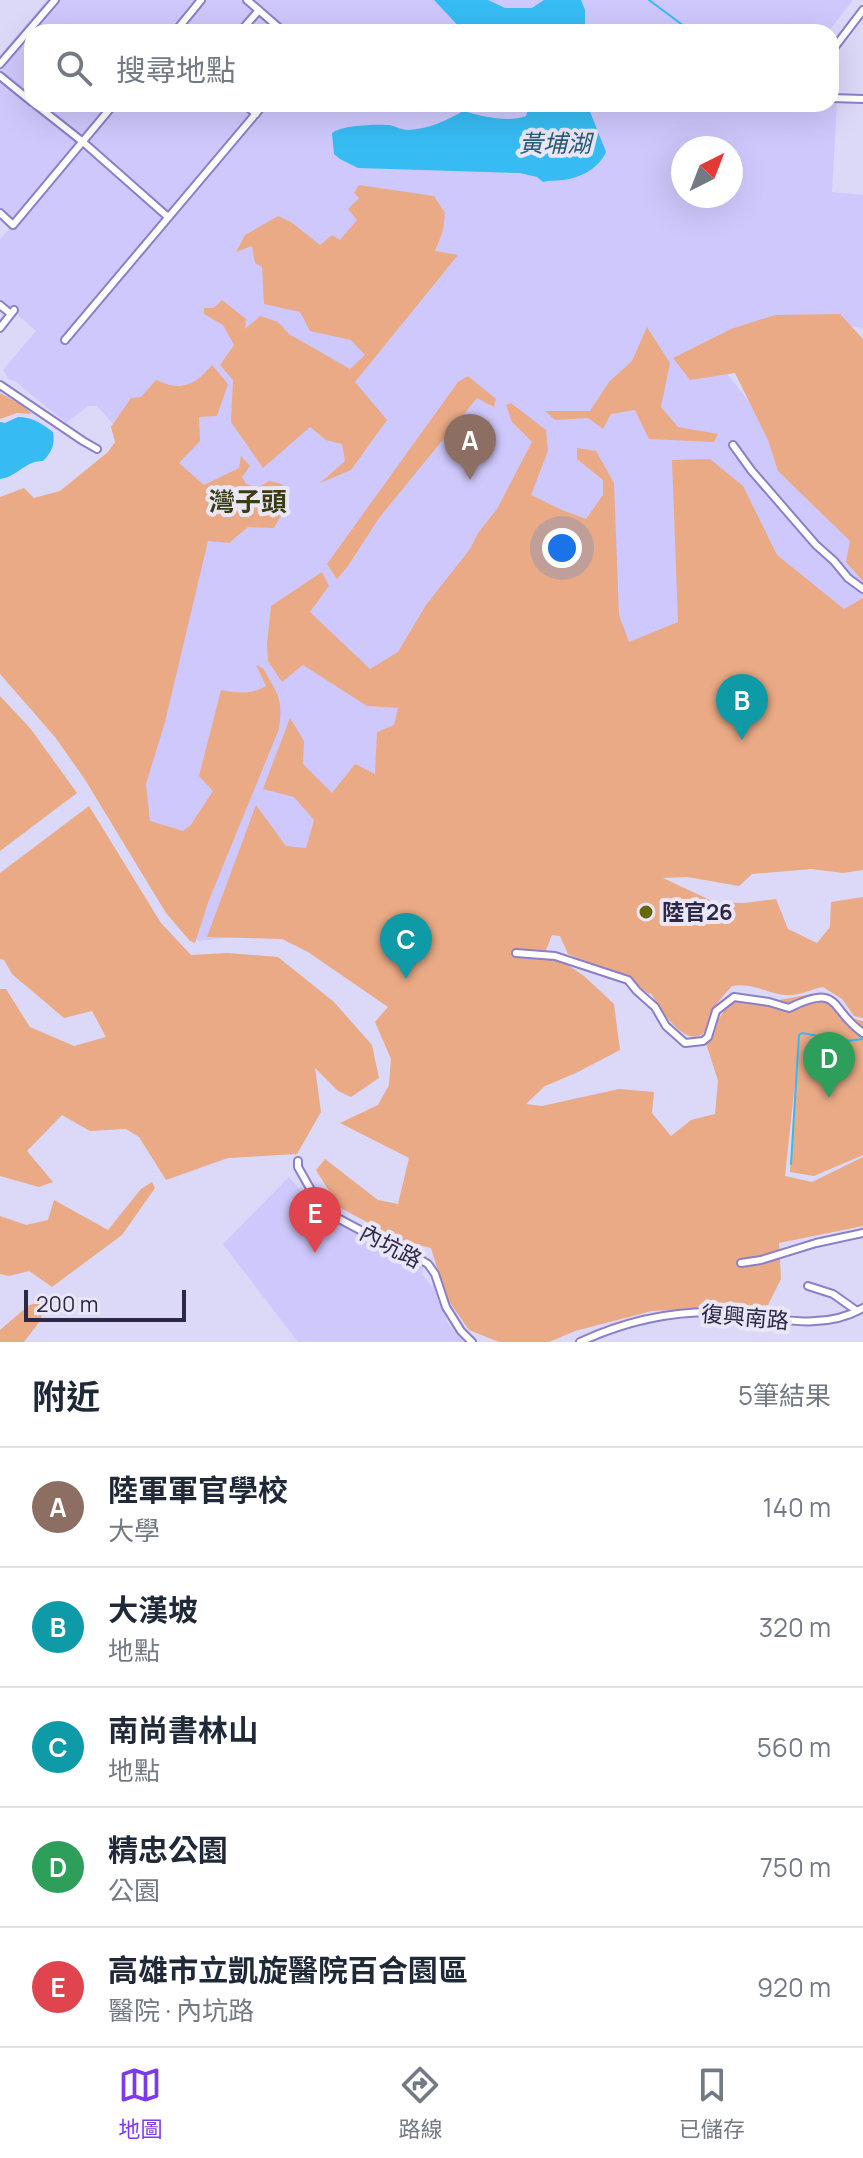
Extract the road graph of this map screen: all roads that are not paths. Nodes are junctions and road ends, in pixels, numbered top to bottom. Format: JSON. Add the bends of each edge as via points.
{"nodes":[{"id":1,"x":55,"y":0,"type":"edge"},
{"id":2,"x":201,"y":0,"type":"edge"},
{"id":3,"x":247,"y":0,"type":"edge"},
{"id":4,"x":259,"y":10,"type":"junction"},
{"id":5,"x":863,"y":10,"type":"edge"},
{"id":6,"x":34,"y":24,"type":"edge"},
{"id":7,"x":182,"y":24,"type":"edge"},
{"id":8,"x":248,"y":24,"type":"edge"},
{"id":9,"x":275,"y":24,"type":"edge"},
{"id":10,"x":24,"y":36,"type":"edge"},
{"id":11,"x":839,"y":42,"type":"edge"},
{"id":12,"x":0,"y":64,"type":"edge"},
{"id":13,"x":0,"y":76,"type":"edge"},
{"id":14,"x":24,"y":95,"type":"edge"},
{"id":15,"x":839,"y":98,"type":"edge"},
{"id":16,"x":863,"y":99,"type":"edge"},
{"id":17,"x":45,"y":112,"type":"edge"},
{"id":18,"x":107,"y":112,"type":"edge"},
{"id":19,"x":254,"y":112,"type":"edge"},
{"id":20,"x":256,"y":114,"type":"joint"},
{"id":21,"x":83,"y":142,"type":"junction"},
{"id":22,"x":0,"y":213,"type":"edge"},
{"id":23,"x":168,"y":217,"type":"junction"},
{"id":24,"x":0,"y":305,"type":"edge"},
{"id":25,"x":0,"y":328,"type":"edge"},
{"id":26,"x":65,"y":340,"type":"dead end"},
{"id":27,"x":0,"y":385,"type":"edge"},
{"id":28,"x":733,"y":445,"type":"dead end"},
{"id":29,"x":97,"y":449,"type":"dead end"},
{"id":30,"x":863,"y":589,"type":"edge"},
{"id":31,"x":516,"y":953,"type":"dead end"},
{"id":32,"x":863,"y":1033,"type":"edge"},
{"id":33,"x":298,"y":1161,"type":"dead end"},
{"id":34,"x":863,"y":1233,"type":"edge"},
{"id":35,"x":741,"y":1263,"type":"dead end"},
{"id":36,"x":808,"y":1286,"type":"dead end"},
{"id":37,"x":860,"y":1309,"type":"edge"},
{"id":38,"x":472,"y":1342,"type":"edge"},
{"id":39,"x":580,"y":1342,"type":"edge"}],
"edges":[{"from":1,"to":6,"type":"street"},
{"from":2,"to":7,"type":"street"},
{"from":3,"to":4,"type":"street"},
{"from":4,"to":8,"type":"street"},
{"from":4,"to":9,"type":"street"},
{"from":5,"to":11,"type":"street"},
{"from":10,"to":12,"type":"street"},
{"from":13,"to":14,"type":"street"},
{"from":15,"to":16,"type":"street"},
{"from":17,"to":21,"type":"street"},
{"from":18,"to":21,"type":"street"},
{"from":19,"to":20,"type":"street"},
{"from":20,"to":23,"type":"street"},
{"from":21,"to":22,"type":"street","via":[[13,225]]},
{"from":21,"to":23,"type":"street"},
{"from":23,"to":26,"type":"street"},
{"from":24,"to":25,"type":"street","via":[[12,312]]},
{"from":27,"to":29,"type":"street"},
{"from":28,"to":30,"type":"street","via":[[816,545]]},
{"from":31,"to":32,"type":"street","via":[[555,956],[628,980],[685,1043],[708,1037],[716,1011],[734,997],[789,1008],[810,997],[823,998],[836,1004]]},
{"from":33,"to":38,"type":"street","name":"內坑路","via":[[330,1214],[428,1264],[446,1307]]},
{"from":34,"to":35,"type":"street"},
{"from":36,"to":37,"type":"street"},
{"from":37,"to":39,"type":"street","name":"復興南路","via":[[825,1322],[691,1312],[627,1324]]}]}
